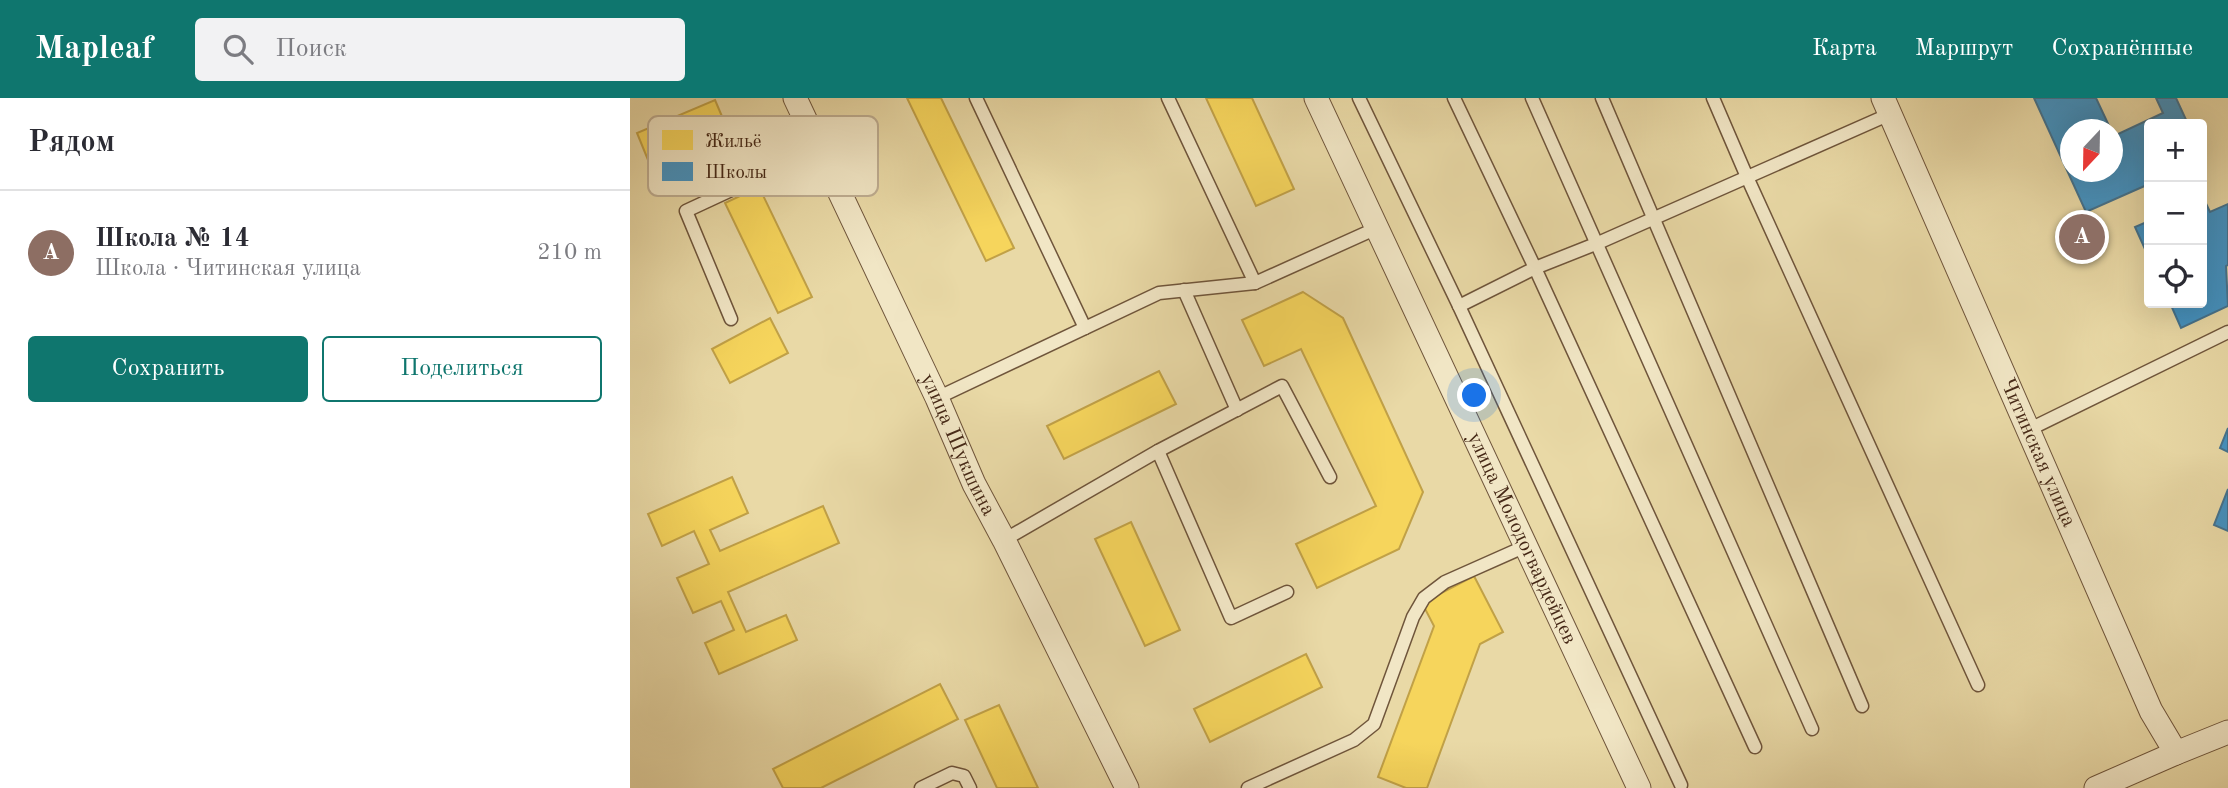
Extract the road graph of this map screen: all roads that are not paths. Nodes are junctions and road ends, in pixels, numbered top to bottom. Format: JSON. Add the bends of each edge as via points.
{"nodes":[{"id":1,"x":795,"y":98,"type":"edge"},
{"id":2,"x":976,"y":98,"type":"edge"},
{"id":3,"x":1168,"y":98,"type":"edge"},
{"id":4,"x":1316,"y":98,"type":"edge"},
{"id":5,"x":1359,"y":98,"type":"edge"},
{"id":6,"x":1454,"y":98,"type":"edge"},
{"id":7,"x":1532,"y":98,"type":"edge"},
{"id":8,"x":1602,"y":98,"type":"edge"},
{"id":9,"x":1713,"y":98,"type":"edge"},
{"id":10,"x":1886,"y":106,"type":"edge"},
{"id":11,"x":803,"y":116,"type":"edge"},
{"id":12,"x":1747,"y":177,"type":"junction"},
{"id":13,"x":718,"y":196,"type":"edge"},
{"id":14,"x":840,"y":196,"type":"edge"},
{"id":15,"x":1653,"y":219,"type":"junction"},
{"id":16,"x":1377,"y":228,"type":"junction"},
{"id":17,"x":1598,"y":243,"type":"junction"},
{"id":18,"x":1535,"y":268,"type":"junction"},
{"id":19,"x":1255,"y":283,"type":"junction"},
{"id":20,"x":1184,"y":290,"type":"junction"},
{"id":21,"x":1459,"y":306,"type":"junction"},
{"id":22,"x":731,"y":319,"type":"dead end"},
{"id":23,"x":1085,"y":328,"type":"junction"},
{"id":24,"x":2228,"y":332,"type":"edge"},
{"id":25,"x":937,"y":398,"type":"junction"},
{"id":26,"x":1237,"y":410,"type":"junction"},
{"id":27,"x":2028,"y":430,"type":"junction"},
{"id":28,"x":1158,"y":451,"type":"junction"},
{"id":29,"x":1330,"y":477,"type":"dead end"},
{"id":30,"x":1004,"y":540,"type":"junction"},
{"id":31,"x":1526,"y":546,"type":"junction"},
{"id":32,"x":1287,"y":592,"type":"dead end"},
{"id":33,"x":1978,"y":685,"type":"dead end"},
{"id":34,"x":1862,"y":706,"type":"dead end"},
{"id":35,"x":1812,"y":729,"type":"dead end"},
{"id":36,"x":2228,"y":732,"type":"edge"},
{"id":37,"x":1755,"y":747,"type":"dead end"},
{"id":38,"x":2176,"y":753,"type":"junction"},
{"id":39,"x":1681,"y":785,"type":"dead end"},
{"id":40,"x":921,"y":788,"type":"edge"},
{"id":41,"x":970,"y":788,"type":"edge"},
{"id":42,"x":1127,"y":788,"type":"edge"},
{"id":43,"x":1248,"y":788,"type":"edge"},
{"id":44,"x":1639,"y":788,"type":"edge"},
{"id":45,"x":2096,"y":788,"type":"edge"}],
"edges":[{"from":1,"to":11,"type":"street","name":"улица Шукшина"},
{"from":2,"to":23,"type":"lane"},
{"from":3,"to":19,"type":"lane"},
{"from":4,"to":16,"type":"street","name":"улица Молодогвардейцев"},
{"from":5,"to":21,"type":"lane"},
{"from":6,"to":18,"type":"lane"},
{"from":7,"to":17,"type":"lane"},
{"from":8,"to":15,"type":"lane"},
{"from":9,"to":12,"type":"lane"},
{"from":10,"to":12,"type":"lane"},
{"from":10,"to":27,"type":"street","name":"Читинская улица"},
{"from":12,"to":15,"type":"lane"},
{"from":12,"to":33,"type":"lane"},
{"from":13,"to":22,"type":"lane","via":[[686,211]]},
{"from":14,"to":25,"type":"street","name":"улица Шукшина"},
{"from":15,"to":17,"type":"lane"},
{"from":15,"to":34,"type":"lane"},
{"from":16,"to":19,"type":"lane"},
{"from":16,"to":31,"type":"street","name":"улица Молодогвардейцев"},
{"from":17,"to":18,"type":"lane"},
{"from":17,"to":35,"type":"lane"},
{"from":18,"to":21,"type":"lane"},
{"from":18,"to":37,"type":"lane"},
{"from":19,"to":20,"type":"lane"},
{"from":20,"to":23,"type":"lane","via":[[1159,293]]},
{"from":20,"to":26,"type":"lane"},
{"from":21,"to":39,"type":"lane"},
{"from":23,"to":25,"type":"lane"},
{"from":24,"to":27,"type":"lane"},
{"from":25,"to":30,"type":"street","name":"улица Шукшина"},
{"from":26,"to":28,"type":"lane"},
{"from":26,"to":29,"type":"lane","via":[[1282,386]]},
{"from":27,"to":38,"type":"street","name":"Читинская улица","via":[[2151,711]]},
{"from":28,"to":30,"type":"lane"},
{"from":28,"to":32,"type":"lane","via":[[1231,618]]},
{"from":30,"to":42,"type":"street","name":"улица Шукшина"},
{"from":31,"to":43,"type":"lane","via":[[1445,582],[1424,598],[1374,724],[1354,740]]},
{"from":31,"to":44,"type":"street","name":"улица Молодогвардейцев"},
{"from":36,"to":38,"type":"street"},
{"from":38,"to":45,"type":"street"},
{"from":40,"to":41,"type":"lane","via":[[952,773],[964,776]]}]}
